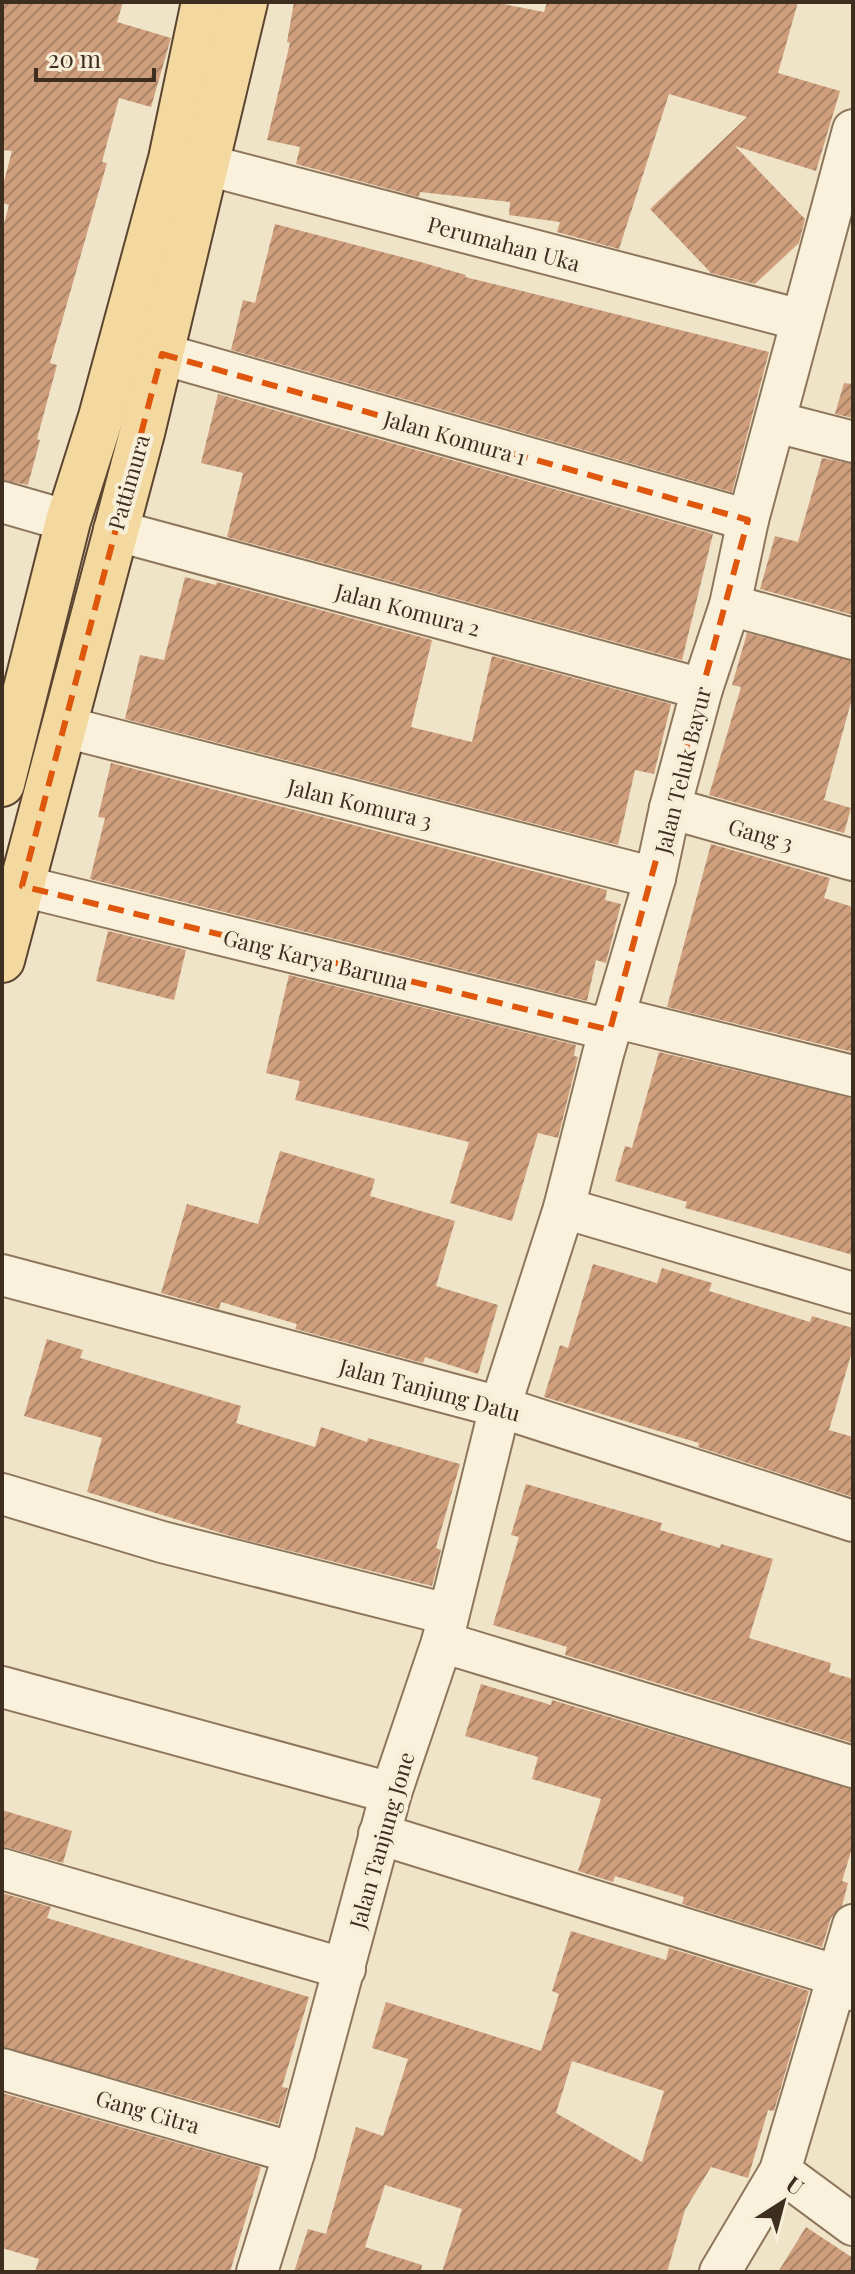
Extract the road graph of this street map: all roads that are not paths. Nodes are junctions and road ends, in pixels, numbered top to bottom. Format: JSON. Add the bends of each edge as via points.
{"nodes":[{"id":1,"x":204,"y":2,"type":"edge"},
{"id":2,"x":245,"y":2,"type":"edge"},
{"id":3,"x":853,"y":130,"type":"edge"},
{"id":4,"x":207,"y":165,"type":"junction"},
{"id":5,"x":838,"y":241,"type":"edge"},
{"id":6,"x":801,"y":320,"type":"junction"},
{"id":7,"x":162,"y":354,"type":"junction"},
{"id":8,"x":776,"y":422,"type":"junction"},
{"id":9,"x":853,"y":442,"type":"edge"},
{"id":10,"x":2,"y":502,"type":"edge"},
{"id":11,"x":748,"y":520,"type":"junction"},
{"id":12,"x":68,"y":521,"type":"junction"},
{"id":13,"x":114,"y":530,"type":"junction"},
{"id":14,"x":730,"y":605,"type":"junction"},
{"id":15,"x":853,"y":639,"type":"edge"},
{"id":16,"x":702,"y":689,"type":"junction"},
{"id":17,"x":65,"y":727,"type":"junction"},
{"id":18,"x":2,"y":784,"type":"edge"},
{"id":19,"x":670,"y":808,"type":"junction"},
{"id":20,"x":853,"y":860,"type":"edge"},
{"id":21,"x":655,"y":878,"type":"junction"},
{"id":22,"x":22,"y":886,"type":"junction"},
{"id":23,"x":2,"y":960,"type":"edge"},
{"id":24,"x":612,"y":1024,"type":"junction"},
{"id":25,"x":853,"y":1076,"type":"edge"},
{"id":26,"x":564,"y":1208,"type":"junction"},
{"id":27,"x":2,"y":1275,"type":"edge"},
{"id":28,"x":853,"y":1293,"type":"edge"},
{"id":29,"x":500,"y":1407,"type":"junction"},
{"id":30,"x":2,"y":1494,"type":"edge"},
{"id":31,"x":853,"y":1521,"type":"edge"},
{"id":32,"x":444,"y":1628,"type":"junction"},
{"id":33,"x":2,"y":1687,"type":"edge"},
{"id":34,"x":853,"y":1767,"type":"edge"},
{"id":35,"x":391,"y":1793,"type":"junction"},
{"id":36,"x":379,"y":1834,"type":"junction"},
{"id":37,"x":2,"y":1869,"type":"edge"},
{"id":38,"x":853,"y":1925,"type":"edge"},
{"id":39,"x":345,"y":1969,"type":"junction"},
{"id":40,"x":846,"y":1983,"type":"edge"},
{"id":41,"x":2,"y":2069,"type":"edge"},
{"id":42,"x":294,"y":2153,"type":"junction"},
{"id":43,"x":780,"y":2171,"type":"junction"},
{"id":44,"x":853,"y":2225,"type":"edge"},
{"id":45,"x":257,"y":2272,"type":"edge"},
{"id":46,"x":720,"y":2272,"type":"edge"}],
"edges":[{"from":1,"to":12,"type":"main road","name":"Pattimura","via":[[171,159]]},
{"from":2,"to":4,"type":"main road","name":"Pattimura"},
{"from":3,"to":5,"type":"street","name":"Jalan Teluk Bayur"},
{"from":4,"to":6,"type":"street","name":"Perumahan Uka"},
{"from":4,"to":7,"type":"main road","name":"Pattimura"},
{"from":5,"to":6,"type":"street","name":"Jalan Teluk Bayur"},
{"from":6,"to":8,"type":"street","name":"Jalan Teluk Bayur"},
{"from":7,"to":11,"type":"street","name":"Jalan Komura 1"},
{"from":7,"to":13,"type":"main road","name":"Pattimura"},
{"from":8,"to":9,"type":"street"},
{"from":8,"to":11,"type":"street","name":"Jalan Teluk Bayur"},
{"from":10,"to":12,"type":"street"},
{"from":11,"to":14,"type":"street","name":"Jalan Teluk Bayur"},
{"from":12,"to":18,"type":"main road","name":"Pattimura"},
{"from":13,"to":16,"type":"street","name":"Jalan Komura 2"},
{"from":13,"to":17,"type":"main road","name":"Pattimura"},
{"from":14,"to":15,"type":"street"},
{"from":14,"to":16,"type":"street","name":"Jalan Teluk Bayur"},
{"from":16,"to":19,"type":"street","name":"Jalan Teluk Bayur"},
{"from":17,"to":21,"type":"street","name":"Jalan Komura 3"},
{"from":17,"to":22,"type":"main road","name":"Pattimura"},
{"from":19,"to":20,"type":"street","name":"Gang 3"},
{"from":19,"to":21,"type":"street","name":"Jalan Teluk Bayur"},
{"from":21,"to":24,"type":"street","name":"Jalan Teluk Bayur"},
{"from":22,"to":23,"type":"main road","name":"Pattimura"},
{"from":22,"to":24,"type":"street","name":"Gang Karya Baruna"},
{"from":24,"to":25,"type":"street","name":"Gang Karya Baruna"},
{"from":24,"to":26,"type":"street","name":"Jalan Teluk Bayur"},
{"from":26,"to":28,"type":"street"},
{"from":26,"to":29,"type":"street","name":"Jalan Teluk Bayur"},
{"from":27,"to":29,"type":"street","name":"Jalan Tanjung Datu"},
{"from":29,"to":31,"type":"street","name":"Jalan Tanjung Datu"},
{"from":29,"to":32,"type":"street","name":"Jalan Tanjung Jone"},
{"from":30,"to":32,"type":"street"},
{"from":32,"to":34,"type":"street"},
{"from":32,"to":35,"type":"street","name":"Jalan Tanjung Jone"},
{"from":33,"to":35,"type":"street"},
{"from":35,"to":36,"type":"street","name":"Jalan Tanjung Jone"},
{"from":36,"to":39,"type":"street","name":"Jalan Tanjung Jone"},
{"from":36,"to":40,"type":"street"},
{"from":37,"to":39,"type":"street"},
{"from":38,"to":40,"type":"street"},
{"from":39,"to":42,"type":"street","name":"Jalan Tanjung Jone"},
{"from":40,"to":43,"type":"street"},
{"from":41,"to":42,"type":"street","name":"Gang Citra"},
{"from":42,"to":45,"type":"street","name":"Jalan Tanjung Jone"},
{"from":43,"to":44,"type":"street"},
{"from":43,"to":46,"type":"street"}]}
